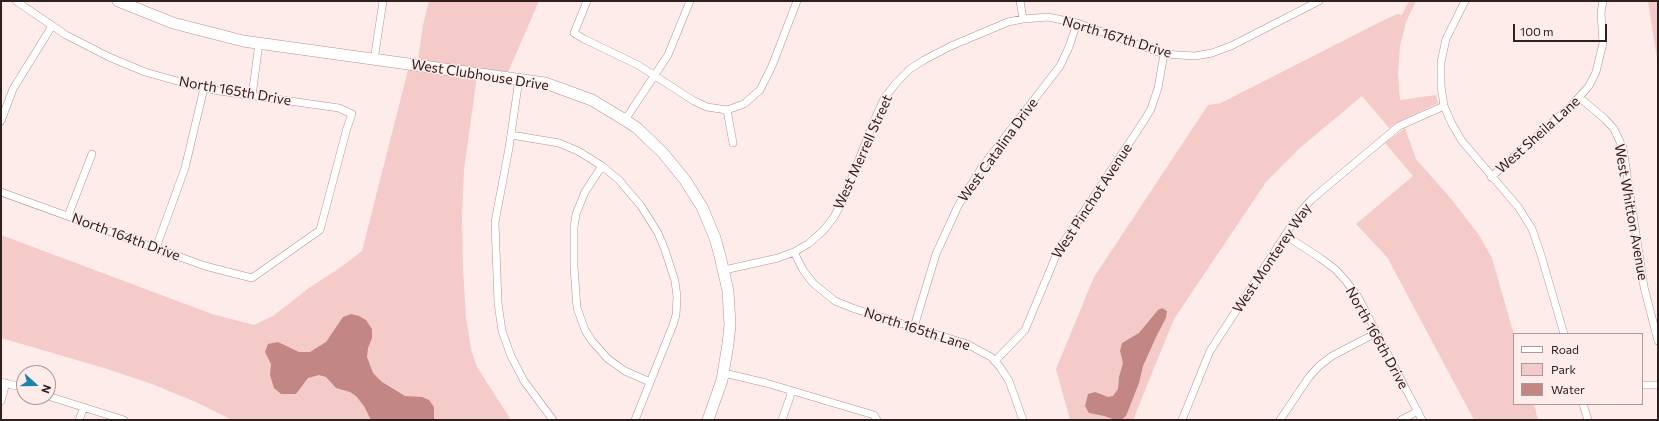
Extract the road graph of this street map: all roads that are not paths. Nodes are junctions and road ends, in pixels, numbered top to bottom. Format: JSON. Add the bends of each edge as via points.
{"nodes":[{"id":1,"x":16,"y":1,"type":"edge"},
{"id":2,"x":118,"y":1,"type":"edge"},
{"id":3,"x":384,"y":1,"type":"edge"},
{"id":4,"x":587,"y":1,"type":"edge"},
{"id":5,"x":690,"y":1,"type":"edge"},
{"id":6,"x":797,"y":1,"type":"edge"},
{"id":7,"x":1020,"y":1,"type":"edge"},
{"id":8,"x":1319,"y":1,"type":"edge"},
{"id":9,"x":1603,"y":1,"type":"edge"},
{"id":10,"x":1464,"y":2,"type":"edge"},
{"id":11,"x":1023,"y":19,"type":"junction"},
{"id":12,"x":1077,"y":22,"type":"junction"},
{"id":13,"x":52,"y":26,"type":"junction"},
{"id":14,"x":259,"y":43,"type":"junction"},
{"id":15,"x":1164,"y":54,"type":"junction"},
{"id":16,"x":374,"y":60,"type":"junction"},
{"id":17,"x":654,"y":76,"type":"junction"},
{"id":18,"x":519,"y":79,"type":"junction"},
{"id":19,"x":204,"y":88,"type":"junction"},
{"id":20,"x":252,"y":96,"type":"junction"},
{"id":21,"x":1580,"y":98,"type":"junction"},
{"id":22,"x":1444,"y":106,"type":"junction"},
{"id":23,"x":727,"y":110,"type":"junction"},
{"id":24,"x":625,"y":120,"type":"junction"},
{"id":25,"x":1,"y":121,"type":"edge"},
{"id":26,"x":511,"y":135,"type":"junction"},
{"id":27,"x":733,"y":143,"type":"dead end"},
{"id":28,"x":92,"y":154,"type":"dead end"},
{"id":29,"x":602,"y":166,"type":"junction"},
{"id":30,"x":1491,"y":177,"type":"junction"},
{"id":31,"x":1,"y":192,"type":"edge"},
{"id":32,"x":68,"y":216,"type":"junction"},
{"id":33,"x":1285,"y":235,"type":"junction"},
{"id":34,"x":156,"y":248,"type":"junction"},
{"id":35,"x":794,"y":252,"type":"junction"},
{"id":36,"x":724,"y":270,"type":"junction"},
{"id":37,"x":252,"y":278,"type":"joint"},
{"id":38,"x":914,"y":327,"type":"junction"},
{"id":39,"x":1376,"y":333,"type":"junction"},
{"id":40,"x":1564,"y":333,"type":"edge"},
{"id":41,"x":1658,"y":341,"type":"edge"},
{"id":42,"x":995,"y":361,"type":"junction"},
{"id":43,"x":724,"y":373,"type":"junction"},
{"id":44,"x":4,"y":382,"type":"edge"},
{"id":45,"x":650,"y":382,"type":"junction"},
{"id":46,"x":1643,"y":385,"type":"edge"},
{"id":47,"x":1658,"y":385,"type":"edge"},
{"id":48,"x":16,"y":386,"type":"edge"},
{"id":49,"x":792,"y":391,"type":"junction"},
{"id":50,"x":56,"y":398,"type":"edge"},
{"id":51,"x":1,"y":400,"type":"edge"},
{"id":52,"x":1583,"y":405,"type":"edge"},
{"id":53,"x":84,"y":406,"type":"junction"},
{"id":54,"x":1418,"y":411,"type":"junction"},
{"id":55,"x":876,"y":418,"type":"edge"},
{"id":56,"x":79,"y":420,"type":"edge"},
{"id":57,"x":124,"y":420,"type":"edge"},
{"id":58,"x":553,"y":420,"type":"edge"},
{"id":59,"x":635,"y":420,"type":"edge"},
{"id":60,"x":708,"y":420,"type":"edge"},
{"id":61,"x":782,"y":420,"type":"edge"},
{"id":62,"x":1023,"y":420,"type":"edge"},
{"id":63,"x":1182,"y":420,"type":"edge"},
{"id":64,"x":1280,"y":420,"type":"edge"},
{"id":65,"x":1401,"y":420,"type":"edge"},
{"id":66,"x":1422,"y":420,"type":"edge"},
{"id":67,"x":1588,"y":420,"type":"edge"}],
"edges":[{"from":1,"to":13,"type":"street","name":"North 165th Drive"},
{"from":2,"to":14,"type":"street","name":"West Clubhouse Drive","via":[[184,27]]},
{"from":3,"to":16,"type":"street"},
{"from":4,"to":17,"type":"street","via":[[574,33],[638,65]]},
{"from":5,"to":17,"type":"street","via":[[668,55]]},
{"from":6,"to":23,"type":"street","via":[[760,90],[744,104]]},
{"from":7,"to":11,"type":"street"},
{"from":8,"to":15,"type":"street","name":"North 167th Drive","via":[[1216,52],[1196,56]]},
{"from":9,"to":21,"type":"street","name":"West Sheila Lane","via":[[1603,43],[1600,59],[1589,86]]},
{"from":10,"to":22,"type":"street","via":[[1446,39],[1441,62]]},
{"from":11,"to":12,"type":"street","name":"North 167th Drive","via":[[1048,17]]},
{"from":11,"to":35,"type":"street","name":"West Merrell Street","via":[[993,28],[931,56],[910,69],[897,82],[881,105],[839,210],[819,235]]},
{"from":12,"to":15,"type":"street","name":"North 167th Drive"},
{"from":12,"to":38,"type":"street","name":"West Catalina Drive","via":[[1060,66],[982,167],[958,206],[936,254]]},
{"from":13,"to":19,"type":"street","name":"North 165th Drive","via":[[86,46],[138,69]]},
{"from":13,"to":25,"type":"street","via":[[16,84]]},
{"from":14,"to":16,"type":"street","name":"West Clubhouse Drive"},
{"from":14,"to":20,"type":"street"},
{"from":15,"to":42,"type":"street","name":"West Pinchot Avenue","via":[[1158,88],[1145,119],[1058,251],[1025,330]]},
{"from":16,"to":18,"type":"street","name":"West Clubhouse Drive"},
{"from":17,"to":23,"type":"street","via":[[694,101],[707,107]]},
{"from":17,"to":24,"type":"street"},
{"from":18,"to":24,"type":"street","name":"West Clubhouse Drive","via":[[544,83],[577,94]]},
{"from":18,"to":26,"type":"street"},
{"from":19,"to":20,"type":"street","name":"North 165th Drive"},
{"from":19,"to":34,"type":"street","via":[[185,168]]},
{"from":20,"to":37,"type":"street","name":"North 165th Drive","via":[[339,108],[352,114],[320,230]]},
{"from":21,"to":30,"type":"street","name":"West Sheila Lane"},
{"from":21,"to":41,"type":"street","name":"West Whitton Avenue","via":[[1614,129],[1622,148],[1644,287]]},
{"from":22,"to":30,"type":"street","via":[[1462,141]]},
{"from":22,"to":33,"type":"street","name":"West Monterey Way","via":[[1395,129],[1311,200]]},
{"from":23,"to":27,"type":"street"},
{"from":24,"to":36,"type":"street","name":"West Clubhouse Drive","via":[[663,153],[694,193],[716,238]]},
{"from":26,"to":29,"type":"street","via":[[559,143]]},
{"from":26,"to":58,"type":"street","via":[[495,222],[499,317],[506,344],[517,368]]},
{"from":28,"to":32,"type":"street"},
{"from":29,"to":45,"type":"street","via":[[630,193],[650,219],[666,250],[675,281],[677,302],[674,320]]},
{"from":29,"to":45,"type":"street","via":[[582,197],[574,228],[577,308],[585,330],[604,355],[625,371]]},
{"from":30,"to":40,"type":"street","via":[[1519,208],[1532,229]]},
{"from":31,"to":32,"type":"street","name":"North 164th Drive"},
{"from":32,"to":34,"type":"street","name":"North 164th Drive"},
{"from":33,"to":39,"type":"street","name":"North 166th Drive","via":[[1335,269],[1358,297]]},
{"from":33,"to":63,"type":"street","name":"West Monterey Way","via":[[1210,351]]},
{"from":34,"to":37,"type":"street","name":"North 164th Drive","via":[[205,266]]},
{"from":35,"to":36,"type":"street","name":"West Merrell Street"},
{"from":35,"to":38,"type":"street","name":"North 165th Lane","via":[[808,277],[827,296],[844,305]]},
{"from":36,"to":43,"type":"street","name":"West Clubhouse Drive","via":[[730,325]]},
{"from":38,"to":42,"type":"street","name":"North 165th Lane","via":[[967,344]]},
{"from":39,"to":54,"type":"street","name":"North 166th Drive"},
{"from":39,"to":64,"type":"street","via":[[1332,356],[1319,366]]},
{"from":42,"to":62,"type":"street","name":"North 165th Lane","via":[[1009,382]]},
{"from":43,"to":49,"type":"street"},
{"from":43,"to":60,"type":"street","name":"West Clubhouse Drive"},
{"from":44,"to":48,"type":"street"},
{"from":44,"to":51,"type":"street"},
{"from":45,"to":59,"type":"street"},
{"from":46,"to":47,"type":"street"},
{"from":49,"to":55,"type":"street"},
{"from":49,"to":61,"type":"street"},
{"from":50,"to":53,"type":"street"},
{"from":52,"to":67,"type":"street"},
{"from":53,"to":56,"type":"street"},
{"from":53,"to":57,"type":"street"},
{"from":54,"to":65,"type":"street"},
{"from":54,"to":66,"type":"street","name":"North 166th Drive"}]}
